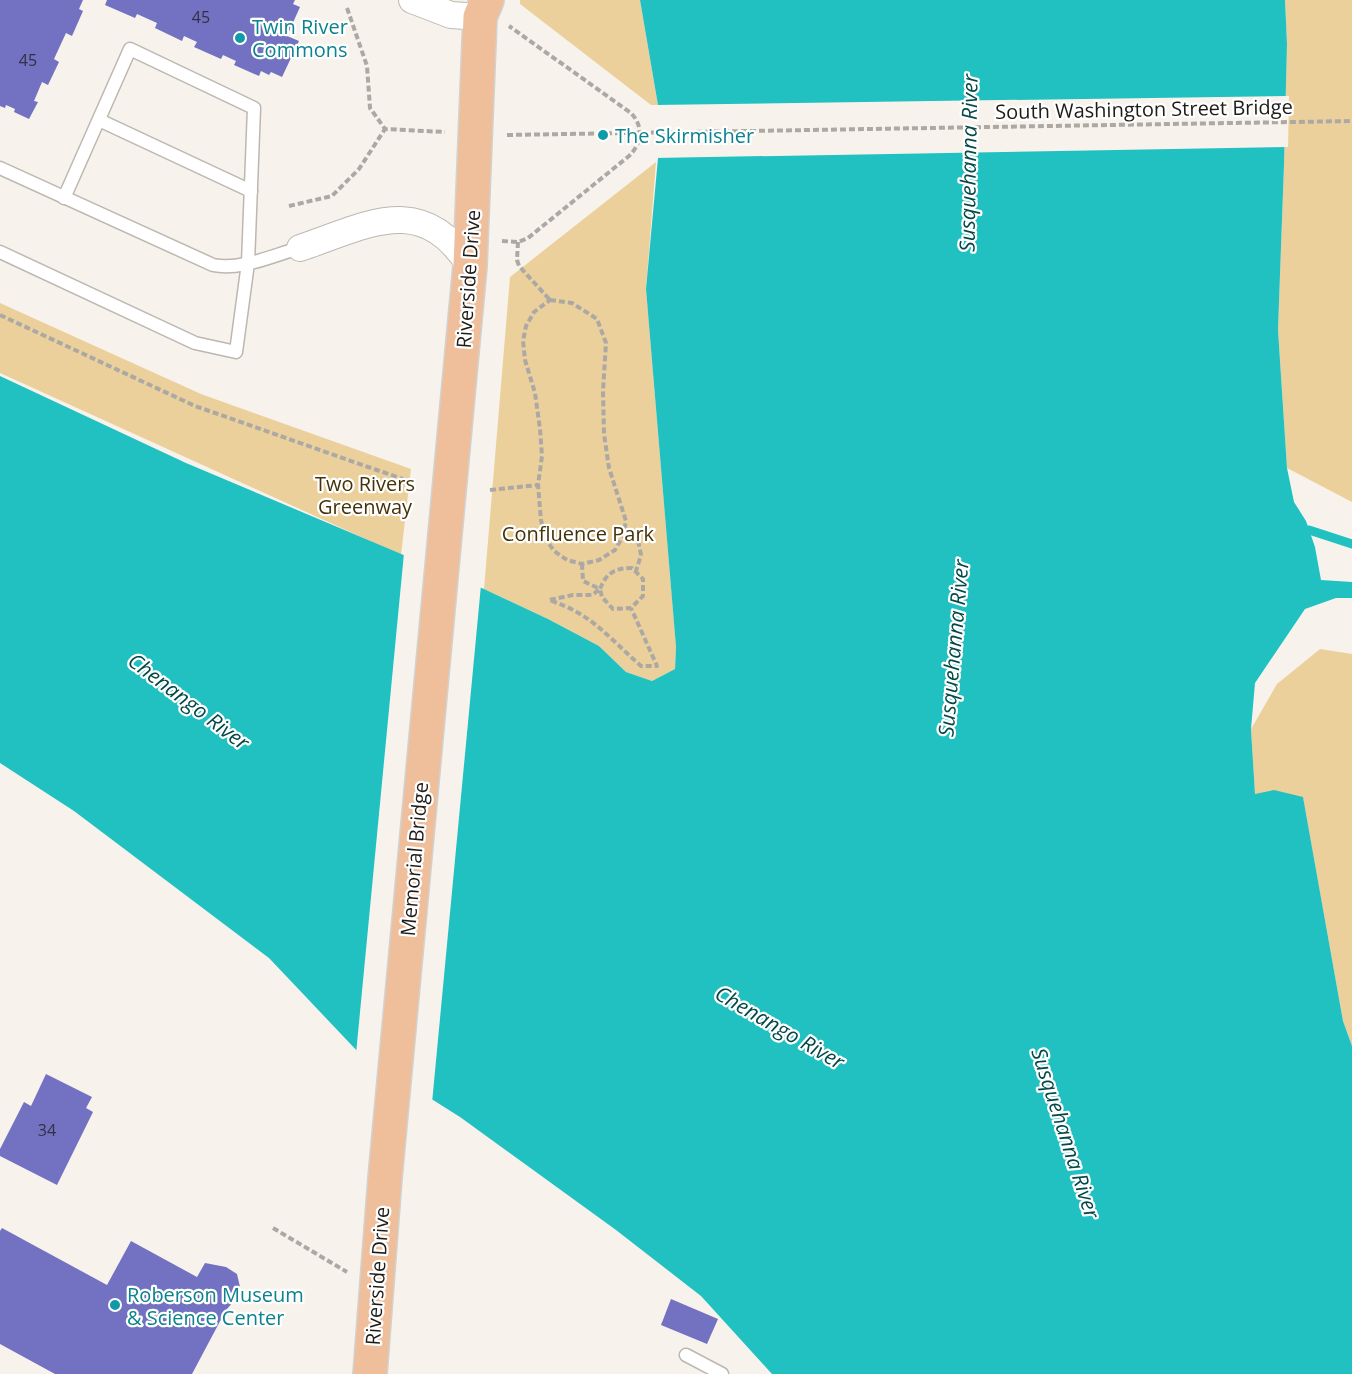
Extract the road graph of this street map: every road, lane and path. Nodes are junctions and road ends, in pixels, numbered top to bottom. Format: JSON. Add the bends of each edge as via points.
{"nodes":[{"id":1,"x":412,"y":0,"type":"edge"},
{"id":2,"x":480,"y":6,"type":"edge"},
{"id":3,"x":99,"y":120,"type":"junction"},
{"id":4,"x":1352,"y":121,"type":"edge"},
{"id":5,"x":385,"y":129,"type":"dead end"},
{"id":6,"x":640,"y":132,"type":"junction"},
{"id":7,"x":0,"y":168,"type":"edge"},
{"id":8,"x":251,"y":191,"type":"junction"},
{"id":9,"x":64,"y":198,"type":"junction"},
{"id":10,"x":289,"y":206,"type":"dead end"},
{"id":11,"x":518,"y":242,"type":"junction"},
{"id":12,"x":300,"y":248,"type":"joint"},
{"id":13,"x":0,"y":252,"type":"edge"},
{"id":14,"x":471,"y":254,"type":"junction"},
{"id":15,"x":248,"y":263,"type":"junction"},
{"id":16,"x":550,"y":300,"type":"junction"},
{"id":17,"x":0,"y":315,"type":"edge"},
{"id":18,"x":411,"y":482,"type":"dead end"},
{"id":19,"x":538,"y":485,"type":"junction"},
{"id":20,"x":490,"y":490,"type":"dead end"},
{"id":21,"x":624,"y":530,"type":"junction"},
{"id":22,"x":444,"y":540,"type":"joint"},
{"id":23,"x":582,"y":564,"type":"junction"},
{"id":24,"x":636,"y":572,"type":"junction"},
{"id":25,"x":600,"y":589,"type":"junction"},
{"id":26,"x":631,"y":608,"type":"junction"},
{"id":27,"x":385,"y":1178,"type":"joint"},
{"id":28,"x":273,"y":1228,"type":"dead end"},
{"id":29,"x":376,"y":1289,"type":"junction"},
{"id":30,"x":686,"y":1355,"type":"dead end"},
{"id":31,"x":370,"y":1374,"type":"edge"},
{"id":32,"x":722,"y":1374,"type":"edge"}],
"edges":[{"from":1,"to":2,"type":"street","via":[[451,15]]},
{"from":2,"to":6,"type":"path","via":[[631,113]]},
{"from":2,"to":14,"type":"main road","name":"Riverside Drive"},
{"from":3,"to":8,"type":"lane"},
{"from":3,"to":8,"type":"lane","via":[[130,49],[254,108]]},
{"from":3,"to":9,"type":"lane"},
{"from":4,"to":6,"type":"path","name":"South Washington Street Bridge"},
{"from":5,"to":10,"type":"path","via":[[359,170],[332,196]]},
{"from":6,"to":11,"type":"path","via":[[638,145],[629,156]]},
{"from":7,"to":9,"type":"lane"},
{"from":8,"to":15,"type":"lane"},
{"from":9,"to":15,"type":"lane","via":[[206,263],[229,267]]},
{"from":11,"to":14,"type":"path"},
{"from":11,"to":16,"type":"path","via":[[519,266]]},
{"from":12,"to":14,"type":"street","via":[[378,222],[400,219],[422,224]]},
{"from":12,"to":15,"type":"lane"},
{"from":13,"to":15,"type":"lane","via":[[195,343],[236,352]]},
{"from":14,"to":22,"type":"main road","name":"Riverside Drive"},
{"from":16,"to":19,"type":"path","via":[[534,312],[523,340],[540,429]]},
{"from":16,"to":21,"type":"path","via":[[572,303],[597,319],[606,343],[604,434],[609,468],[626,520]]},
{"from":17,"to":18,"type":"path","via":[[195,406]]},
{"from":19,"to":20,"type":"path"},
{"from":19,"to":23,"type":"path","via":[[545,538],[554,551]]},
{"from":21,"to":23,"type":"path","via":[[615,550],[599,561]]},
{"from":21,"to":24,"type":"path","via":[[639,540],[641,555]]},
{"from":22,"to":27,"type":"main road","name":"Memorial Bridge"},
{"from":23,"to":25,"type":"path","via":[[583,581]]},
{"from":24,"to":25,"type":"path","via":[[632,568],[617,568],[604,578]]},
{"from":24,"to":26,"type":"path","via":[[643,579],[643,596]]},
{"from":25,"to":26,"type":"path","via":[[613,609]]},
{"from":25,"to":26,"type":"path","via":[[592,596],[549,600],[570,606],[592,620],[641,666],[657,666]]},
{"from":27,"to":29,"type":"main road","name":"Riverside Drive"},
{"from":28,"to":29,"type":"path"},
{"from":29,"to":31,"type":"main road","name":"Riverside Drive"},
{"from":30,"to":32,"type":"lane"}]}
